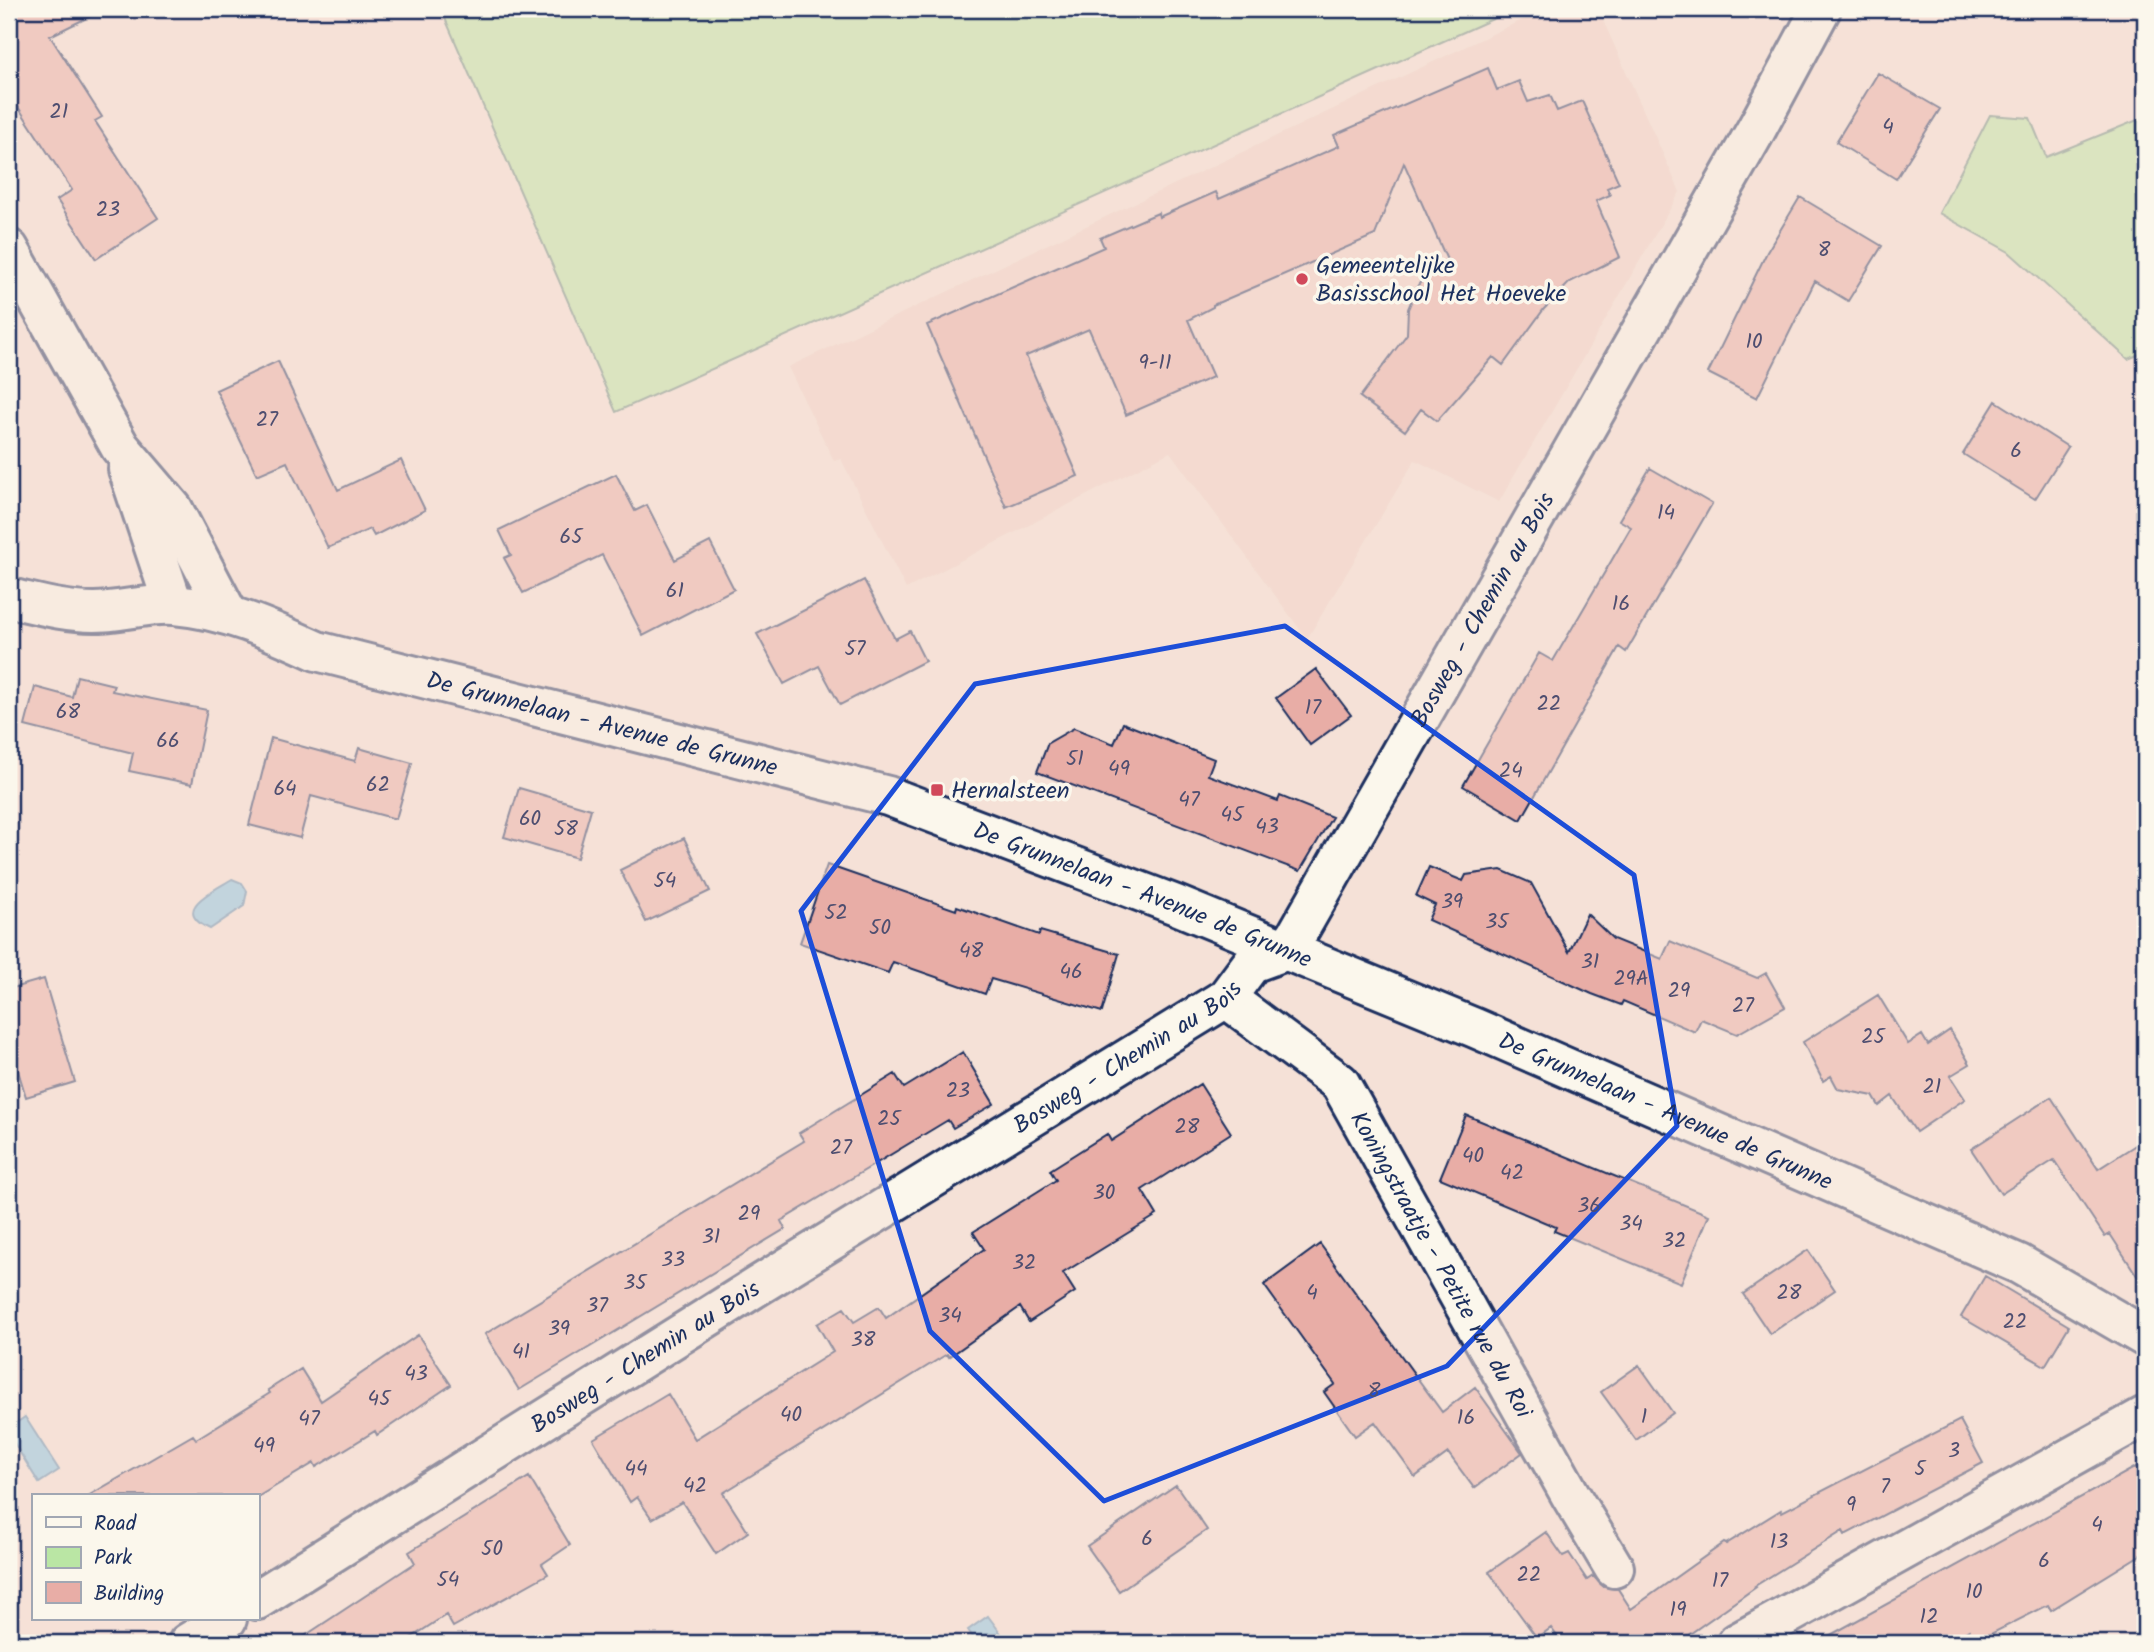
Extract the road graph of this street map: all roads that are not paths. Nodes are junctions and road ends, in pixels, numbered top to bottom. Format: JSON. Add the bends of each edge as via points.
{"nodes":[{"id":1,"x":1821,"y":9,"type":"edge"},
{"id":2,"x":9,"y":249,"type":"edge"},
{"id":3,"x":120,"y":447,"type":"junction"},
{"id":4,"x":9,"y":598,"type":"edge"},
{"id":5,"x":173,"y":604,"type":"junction"},
{"id":6,"x":228,"y":614,"type":"junction"},
{"id":7,"x":1284,"y":951,"type":"junction"},
{"id":8,"x":1226,"y":998,"type":"junction"},
{"id":9,"x":2145,"y":1337,"type":"edge"},
{"id":10,"x":2145,"y":1416,"type":"edge"},
{"id":11,"x":1614,"y":1568,"type":"dead end"},
{"id":12,"x":259,"y":1599,"type":"edge"},
{"id":13,"x":225,"y":1620,"type":"edge"},
{"id":14,"x":188,"y":1643,"type":"edge"},
{"id":15,"x":1737,"y":1643,"type":"edge"}],
"edges":[{"from":1,"to":7,"type":"street","name":"Bosweg - Chemin au Bois","via":[[1400,756]]},
{"from":2,"to":3,"type":"street"},
{"from":3,"to":5,"type":"street"},
{"from":3,"to":6,"type":"street","via":[[173,509]]},
{"from":4,"to":5,"type":"street","name":"De Grunnelaan - Avenue de Grunne","via":[[96,612]]},
{"from":5,"to":6,"type":"street","name":"De Grunnelaan - Avenue de Grunne"},
{"from":6,"to":7,"type":"street","name":"De Grunnelaan - Avenue de Grunne","via":[[317,651],[888,796]]},
{"from":7,"to":8,"type":"street","name":"Bosweg - Chemin au Bois","via":[[1252,962]]},
{"from":7,"to":9,"type":"street","name":"De Grunnelaan - Avenue de Grunne","via":[[1475,1028],[2019,1264]]},
{"from":8,"to":11,"type":"street","name":"Koningstraatje - Petite rue du Roi","via":[[1340,1083]]},
{"from":8,"to":12,"type":"street","name":"Bosweg - Chemin au Bois"},
{"from":10,"to":15,"type":"street"},
{"from":13,"to":14,"type":"street"}]}
